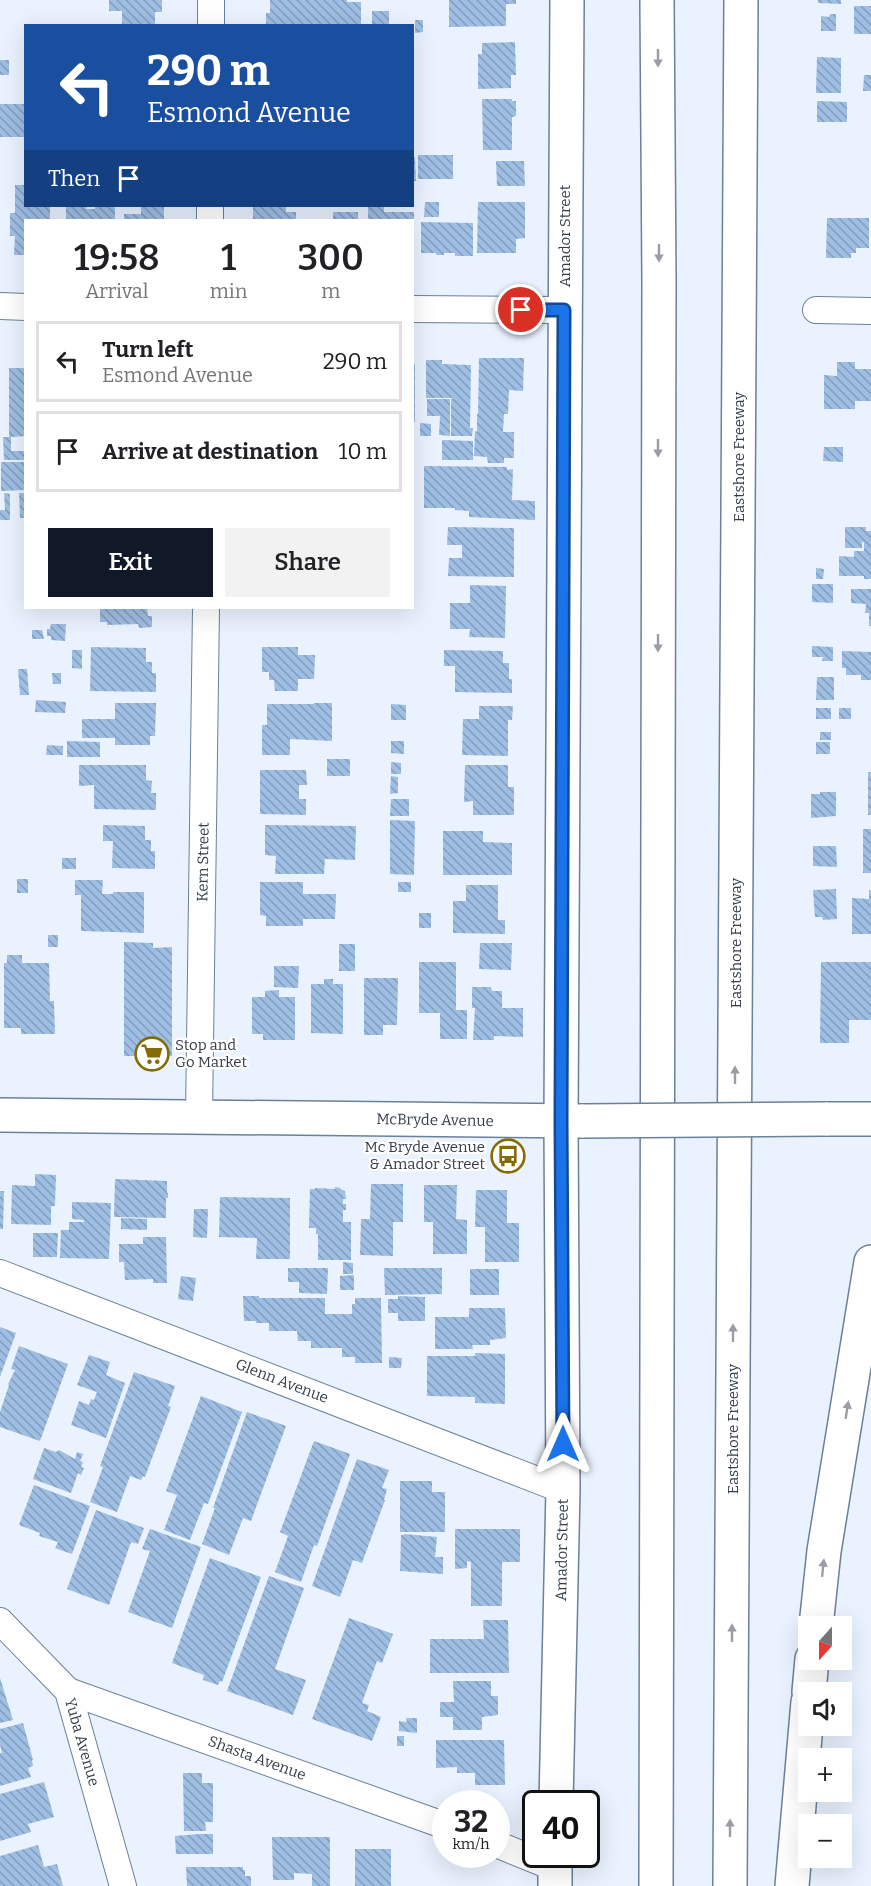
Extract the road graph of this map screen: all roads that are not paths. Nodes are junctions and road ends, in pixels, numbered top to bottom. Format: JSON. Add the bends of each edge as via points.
{"nodes":[{"id":1,"x":211,"y":0,"type":"edge"},
{"id":2,"x":567,"y":0,"type":"edge"},
{"id":3,"x":657,"y":0,"type":"edge"},
{"id":4,"x":741,"y":0,"type":"edge"},
{"id":5,"x":211,"y":24,"type":"edge"},
{"id":6,"x":0,"y":306,"type":"edge"},
{"id":7,"x":24,"y":307,"type":"edge"},
{"id":8,"x":414,"y":309,"type":"edge"},
{"id":9,"x":564,"y":310,"type":"junction"},
{"id":10,"x":816,"y":310,"type":"dead end"},
{"id":11,"x":871,"y":311,"type":"edge"},
{"id":12,"x":206,"y":609,"type":"edge"},
{"id":13,"x":0,"y":1114,"type":"edge"},
{"id":14,"x":200,"y":1116,"type":"junction"},
{"id":15,"x":871,"y":1119,"type":"edge"},
{"id":16,"x":573,"y":1121,"type":"junction"},
{"id":17,"x":871,"y":1262,"type":"edge"},
{"id":18,"x":0,"y":1273,"type":"edge"},
{"id":19,"x":563,"y":1490,"type":"junction"},
{"id":20,"x":817,"y":1616,"type":"edge"},
{"id":21,"x":0,"y":1621,"type":"edge"},
{"id":22,"x":68,"y":1691,"type":"junction"},
{"id":23,"x":805,"y":1736,"type":"edge"},
{"id":24,"x":556,"y":1790,"type":"edge"},
{"id":25,"x":432,"y":1821,"type":"edge"},
{"id":26,"x":510,"y":1850,"type":"edge"},
{"id":27,"x":555,"y":1869,"type":"edge"},
{"id":28,"x":123,"y":1886,"type":"edge"},
{"id":29,"x":656,"y":1886,"type":"edge"},
{"id":30,"x":730,"y":1886,"type":"edge"},
{"id":31,"x":792,"y":1886,"type":"edge"}],
"edges":[{"from":1,"to":5,"type":"street"},
{"from":2,"to":9,"type":"main road","name":"Amador Street"},
{"from":3,"to":29,"type":"main road","one_way":true},
{"from":30,"to":4,"type":"main road","name":"Eastshore Freeway","one_way":true},
{"from":6,"to":7,"type":"street"},
{"from":8,"to":9,"type":"street"},
{"from":9,"to":16,"type":"main road","name":"Amador Street"},
{"from":10,"to":11,"type":"street"},
{"from":12,"to":14,"type":"street","name":"Kern Street"},
{"from":13,"to":14,"type":"main road","name":"McBryde Avenue"},
{"from":14,"to":16,"type":"main road","name":"McBryde Avenue"},
{"from":15,"to":16,"type":"main road","name":"McBryde Avenue","bridge":true},
{"from":16,"to":19,"type":"main road","name":"Amador Street"},
{"from":20,"to":17,"type":"main road","one_way":true},
{"from":18,"to":19,"type":"street","name":"Glenn Avenue"},
{"from":19,"to":24,"type":"main road","name":"Amador Street"},
{"from":21,"to":22,"type":"street","name":"Yuba Avenue"},
{"from":22,"to":25,"type":"street","name":"Shasta Avenue"},
{"from":22,"to":28,"type":"street","name":"Yuba Avenue"},
{"from":23,"to":31,"type":"main road"},
{"from":26,"to":27,"type":"street"}]}
